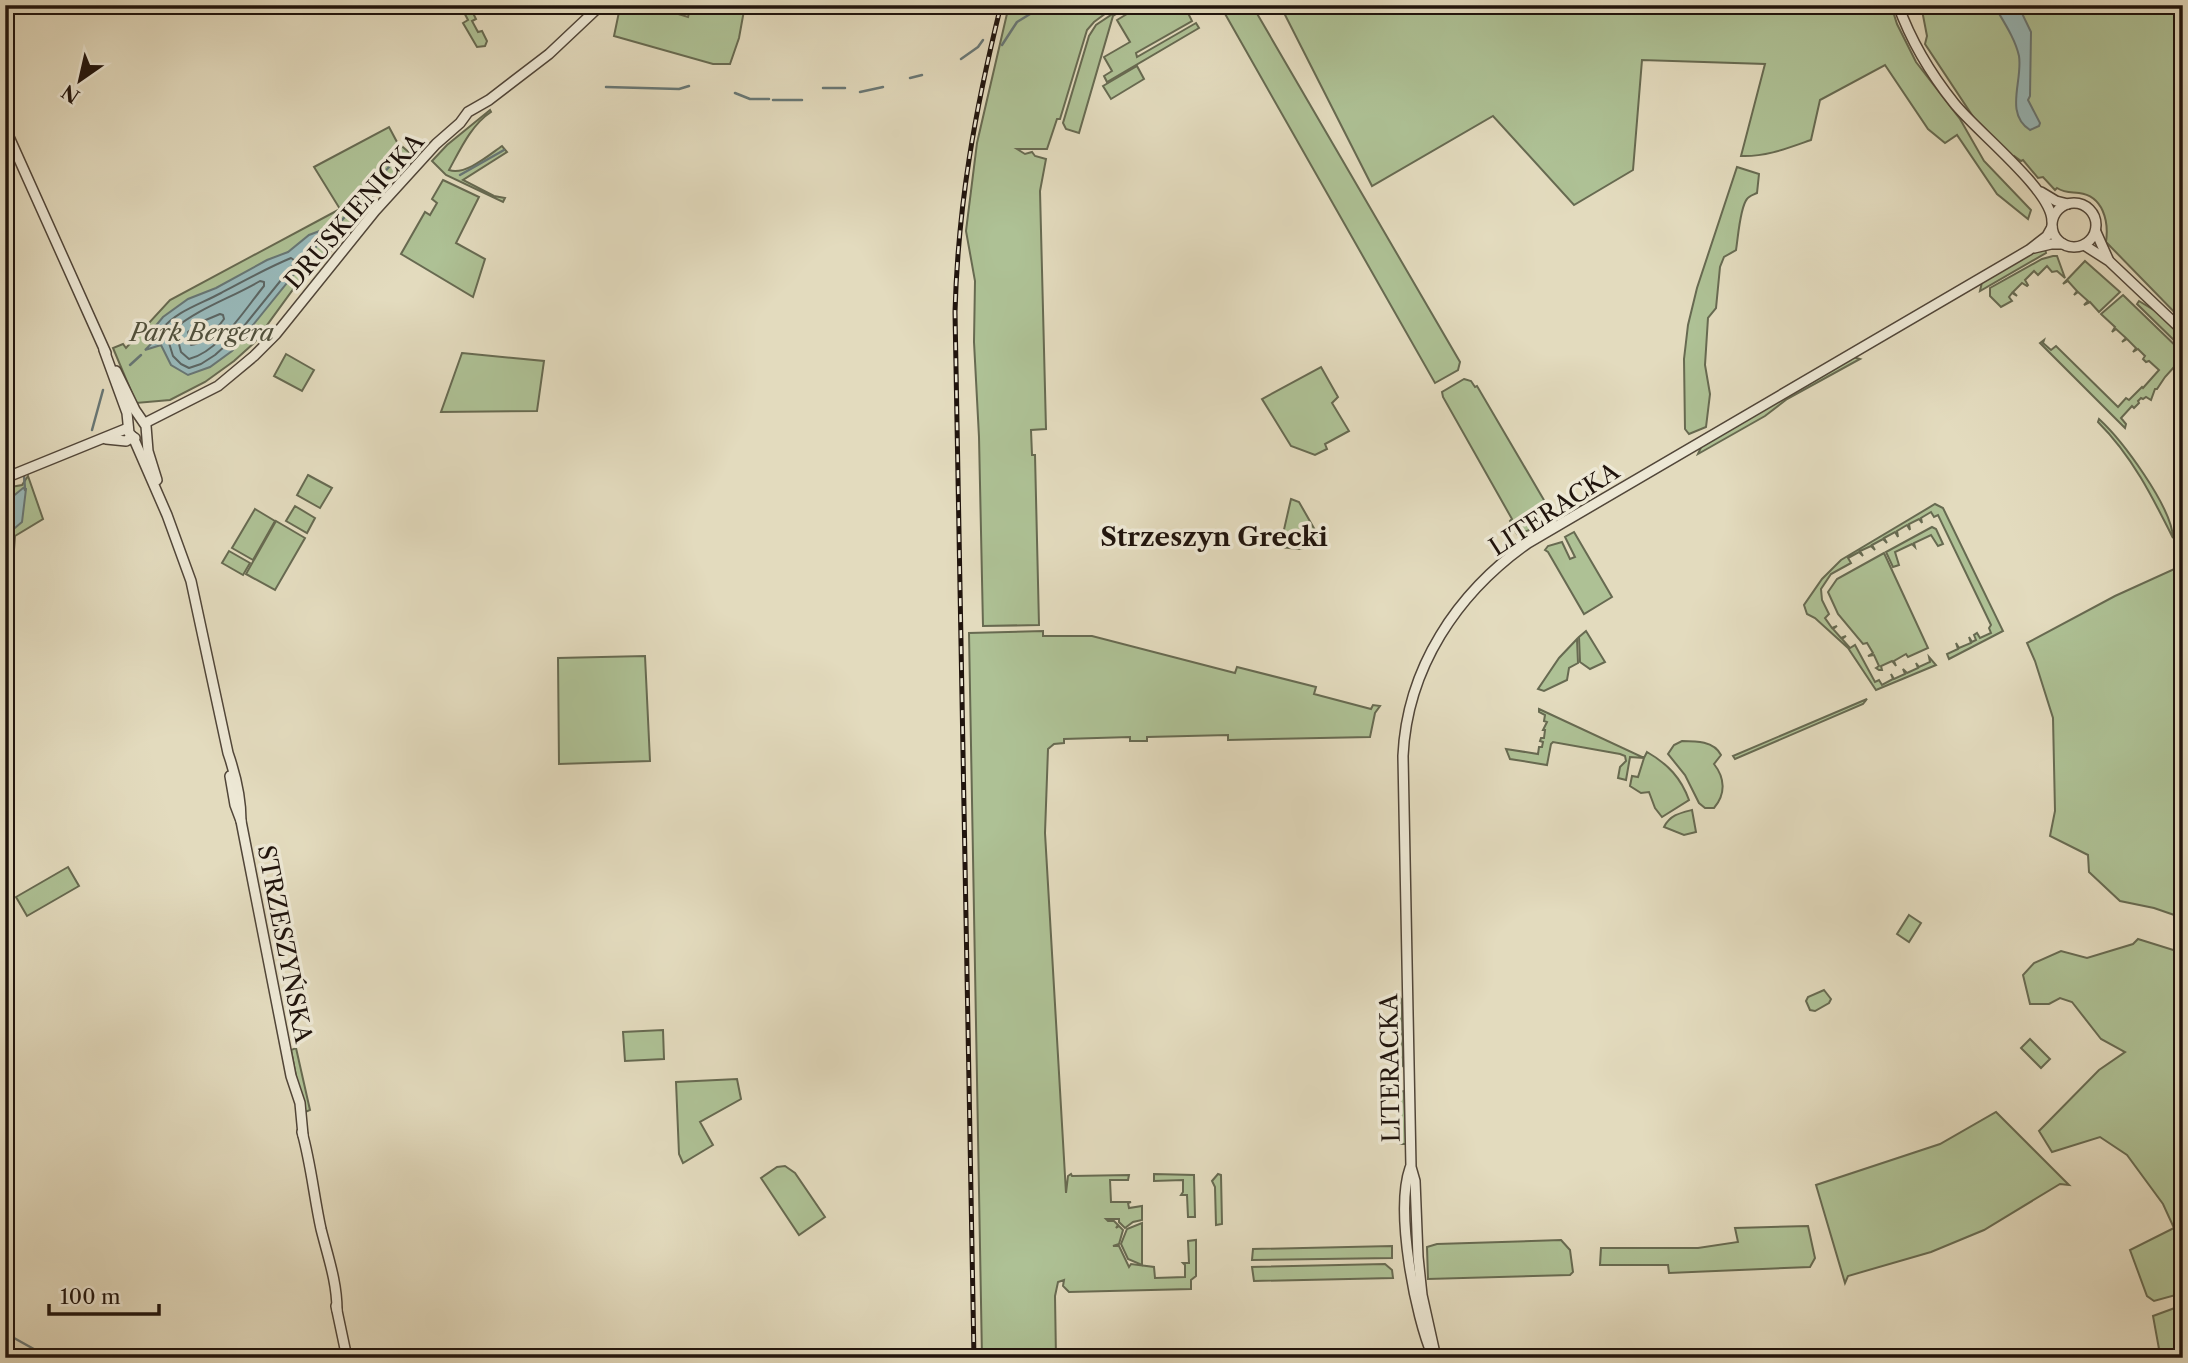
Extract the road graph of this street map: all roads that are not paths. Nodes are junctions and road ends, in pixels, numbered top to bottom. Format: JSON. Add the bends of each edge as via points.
{"nodes":[{"id":1,"x":592,"y":5,"type":"edge"},
{"id":2,"x":601,"y":5,"type":"edge"},
{"id":3,"x":1898,"y":5,"type":"edge"},
{"id":4,"x":579,"y":26,"type":"junction"},
{"id":5,"x":5,"y":128,"type":"edge"},
{"id":6,"x":2040,"y":191,"type":"junction"},
{"id":7,"x":2068,"y":204,"type":"junction"},
{"id":8,"x":2052,"y":224,"type":"junction"},
{"id":9,"x":2095,"y":232,"type":"junction"},
{"id":10,"x":2063,"y":244,"type":"junction"},
{"id":11,"x":2084,"y":245,"type":"junction"},
{"id":12,"x":2029,"y":250,"type":"junction"},
{"id":13,"x":2109,"y":261,"type":"junction"},
{"id":14,"x":2183,"y":331,"type":"edge"},
{"id":15,"x":104,"y":350,"type":"junction"},
{"id":16,"x":144,"y":426,"type":"junction"},
{"id":17,"x":130,"y":429,"type":"junction"},
{"id":18,"x":5,"y":478,"type":"edge"},
{"id":19,"x":167,"y":515,"type":"junction"},
{"id":20,"x":347,"y":1358,"type":"edge"},
{"id":21,"x":1435,"y":1358,"type":"edge"}],
"edges":[{"from":1,"to":4,"type":"street","name":"DRUSKIENICKA"},
{"from":2,"to":4,"type":"street","name":"DRUSKIENICKA"},
{"from":3,"to":6,"type":"street","via":[[1942,88]]},
{"from":4,"to":16,"type":"street","name":"DRUSKIENICKA","via":[[549,54],[468,112],[436,144],[254,356],[218,386]]},
{"from":5,"to":15,"type":"street","name":"STRZESZYŃSKA"},
{"from":6,"to":7,"type":"street"},
{"from":6,"to":8,"type":"street"},
{"from":7,"to":8,"type":"street","via":[[2056,213]]},
{"from":7,"to":9,"type":"street","via":[[2091,210]]},
{"from":8,"to":10,"type":"street"},
{"from":8,"to":12,"type":"street","name":"LITERACKA","via":[[2047,236]]},
{"from":9,"to":11,"type":"street"},
{"from":9,"to":13,"type":"street"},
{"from":10,"to":11,"type":"street"},
{"from":10,"to":12,"type":"street","name":"LITERACKA"},
{"from":11,"to":13,"type":"street"},
{"from":12,"to":21,"type":"street","name":"LITERACKA","via":[[1537,537],[1482,581],[1445,626],[1420,675],[1404,744],[1411,1167],[1406,1199],[1408,1250],[1418,1314]]},
{"from":13,"to":14,"type":"street"},
{"from":15,"to":16,"type":"street","name":"STRZESZYŃSKA"},
{"from":15,"to":17,"type":"street","name":"STRZESZYŃSKA"},
{"from":16,"to":17,"type":"street","via":[[135,419]]},
{"from":16,"to":17,"type":"street","via":[[139,438]]},
{"from":16,"to":19,"type":"street","name":"STRZESZYŃSKA"},
{"from":17,"to":18,"type":"street","via":[[126,442],[104,439]]},
{"from":17,"to":19,"type":"street","name":"STRZESZYŃSKA"},
{"from":19,"to":20,"type":"street","name":"STRZESZYŃSKA","via":[[195,596]]}]}
